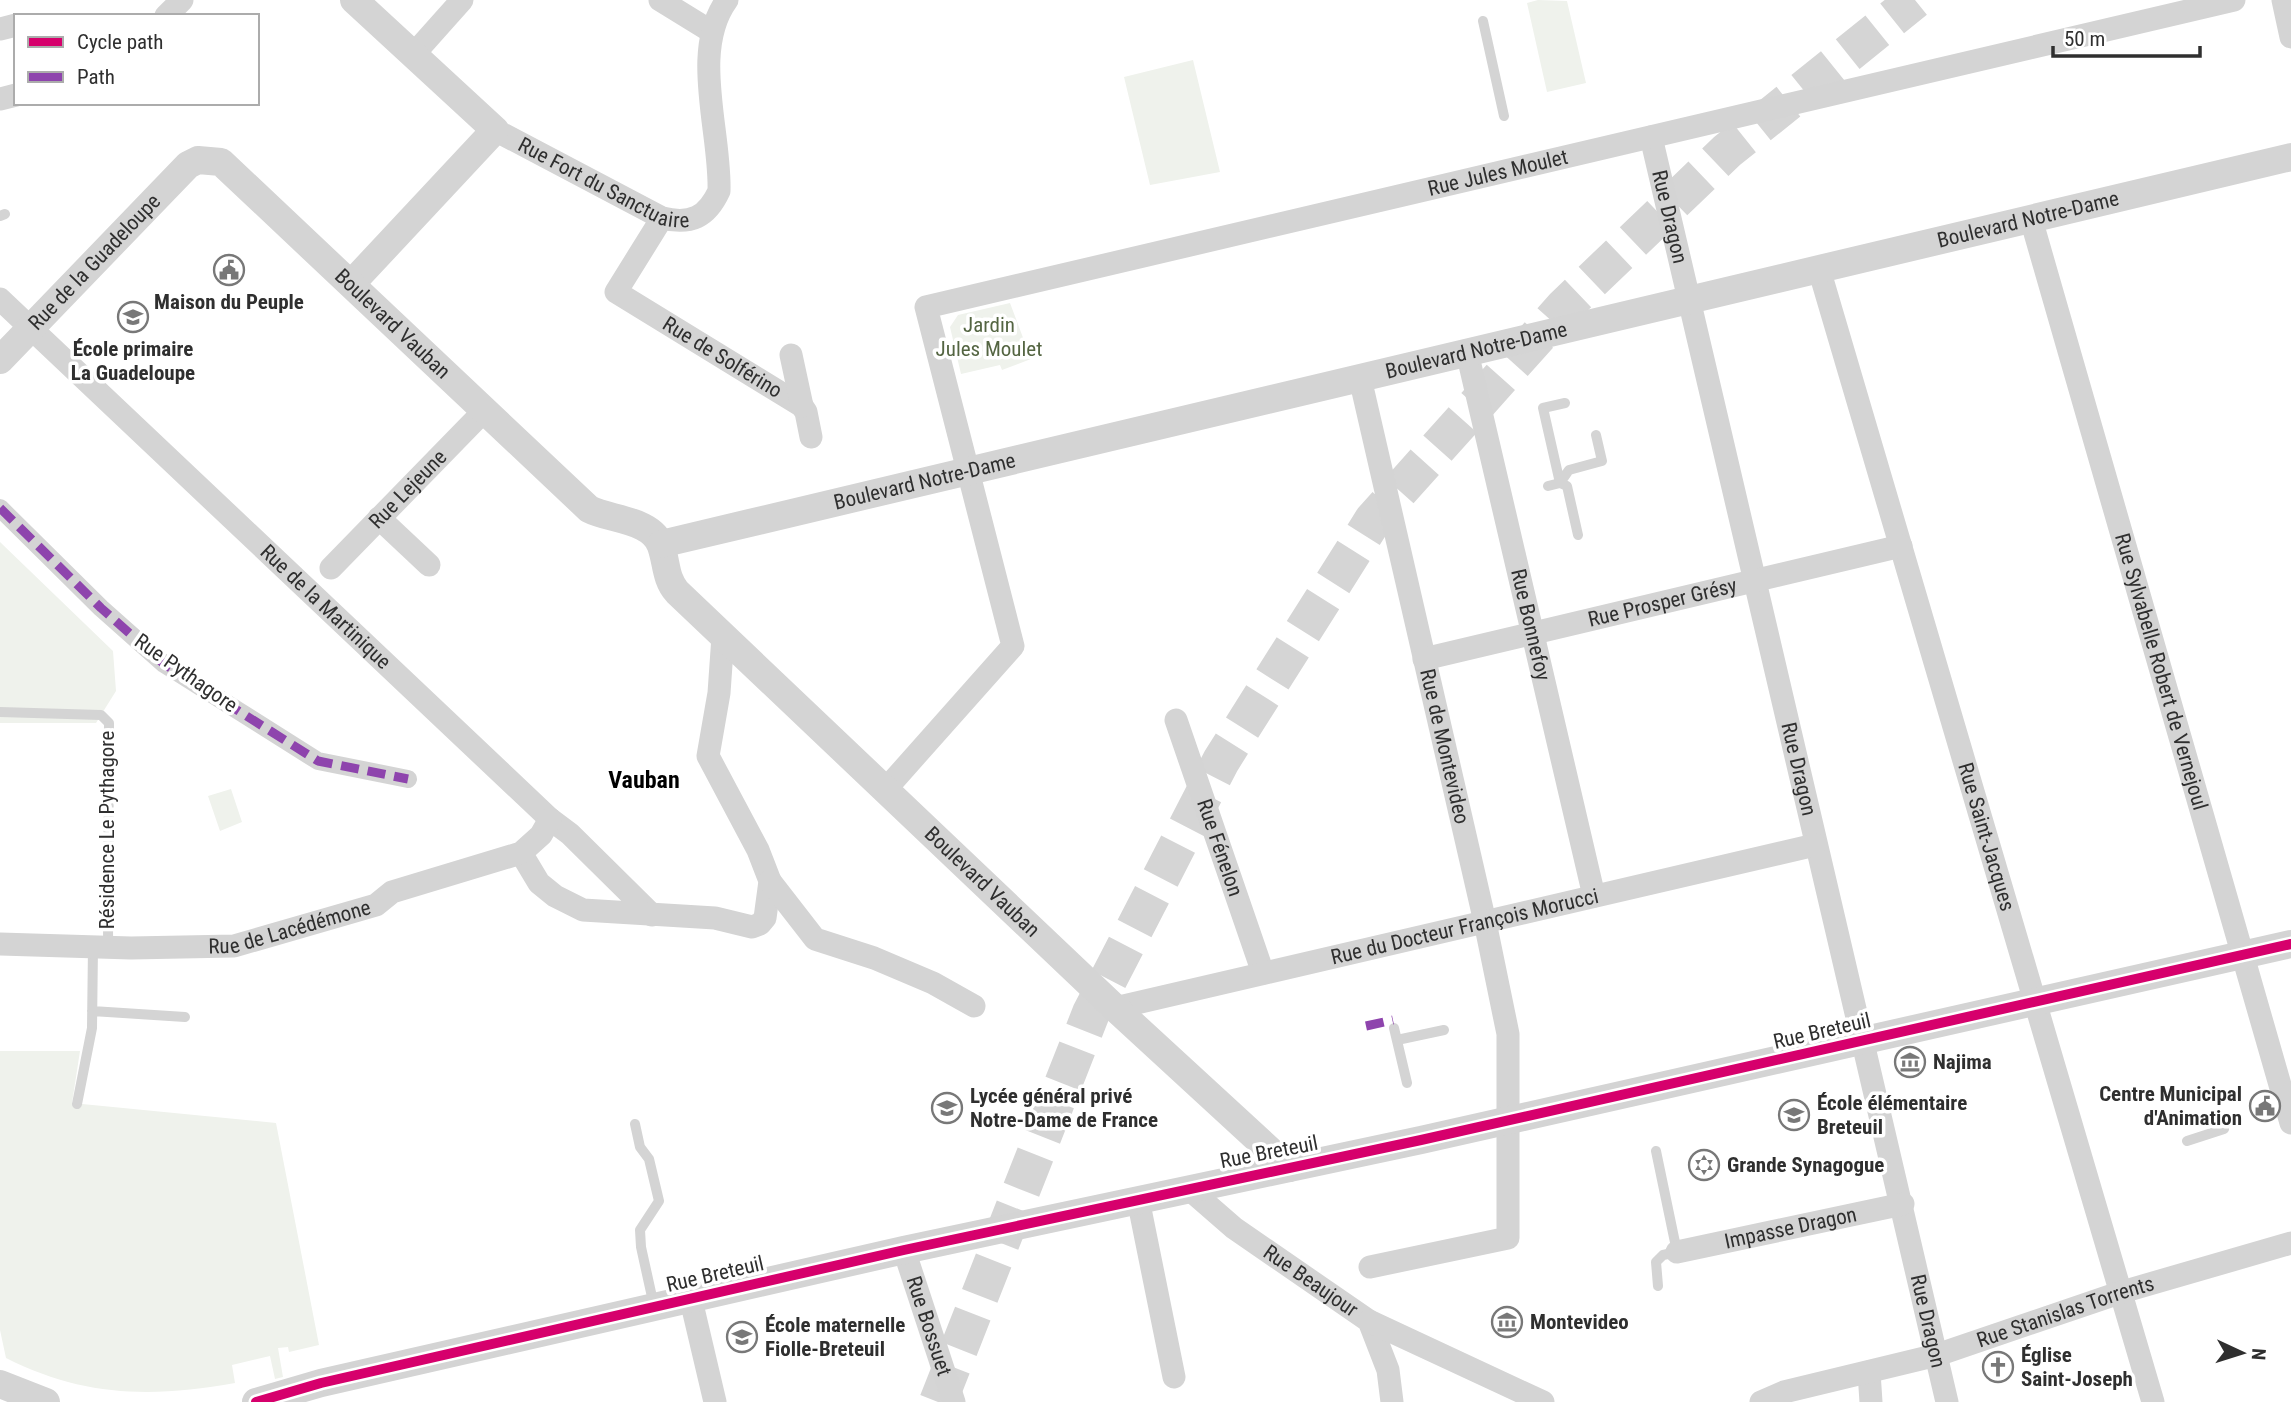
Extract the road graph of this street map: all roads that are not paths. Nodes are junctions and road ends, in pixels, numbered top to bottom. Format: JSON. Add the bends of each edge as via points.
{"nodes":[{"id":1,"x":182,"y":0,"type":"edge"},
{"id":2,"x":354,"y":0,"type":"edge"},
{"id":3,"x":462,"y":0,"type":"edge"},
{"id":4,"x":660,"y":0,"type":"edge"},
{"id":5,"x":727,"y":0,"type":"edge"},
{"id":6,"x":2234,"y":0,"type":"edge"},
{"id":7,"x":2283,"y":0,"type":"edge"},
{"id":8,"x":168,"y":14,"type":"edge"},
{"id":9,"x":1483,"y":21,"type":"dead end"},
{"id":10,"x":712,"y":32,"type":"junction"},
{"id":11,"x":2291,"y":37,"type":"edge"},
{"id":12,"x":413,"y":55,"type":"junction"},
{"id":13,"x":1504,"y":116,"type":"dead end"},
{"id":14,"x":495,"y":130,"type":"junction"},
{"id":15,"x":1651,"y":137,"type":"junction"},
{"id":16,"x":2291,"y":157,"type":"edge"},
{"id":17,"x":188,"y":165,"type":"joint"},
{"id":18,"x":663,"y":218,"type":"junction"},
{"id":19,"x":2031,"y":219,"type":"junction"},
{"id":20,"x":1819,"y":269,"type":"junction"},
{"id":21,"x":352,"y":283,"type":"junction"},
{"id":22,"x":0,"y":299,"type":"edge"},
{"id":23,"x":1689,"y":300,"type":"junction"},
{"id":24,"x":32,"y":327,"type":"junction"},
{"id":25,"x":1467,"y":352,"type":"junction"},
{"id":26,"x":791,"y":355,"type":"dead end"},
{"id":27,"x":0,"y":360,"type":"edge"},
{"id":28,"x":1360,"y":378,"type":"junction"},
{"id":29,"x":1566,"y":403,"type":"dead end"},
{"id":30,"x":802,"y":406,"type":"junction"},
{"id":31,"x":484,"y":411,"type":"junction"},
{"id":32,"x":1596,"y":435,"type":"dead end"},
{"id":33,"x":811,"y":438,"type":"dead end"},
{"id":34,"x":968,"y":471,"type":"junction"},
{"id":35,"x":1560,"y":484,"type":"junction"},
{"id":36,"x":1548,"y":486,"type":"dead end"},
{"id":37,"x":0,"y":508,"type":"edge"},
{"id":38,"x":379,"y":518,"type":"junction"},
{"id":39,"x":1578,"y":535,"type":"dead end"},
{"id":40,"x":661,"y":544,"type":"junction"},
{"id":41,"x":1901,"y":546,"type":"junction"},
{"id":42,"x":429,"y":565,"type":"dead end"},
{"id":43,"x":331,"y":568,"type":"dead end"},
{"id":44,"x":1754,"y":581,"type":"junction"},
{"id":45,"x":1533,"y":634,"type":"junction"},
{"id":46,"x":723,"y":636,"type":"junction"},
{"id":47,"x":1424,"y":659,"type":"junction"},
{"id":48,"x":0,"y":712,"type":"edge"},
{"id":49,"x":1176,"y":720,"type":"dead end"},
{"id":50,"x":408,"y":779,"type":"dead end"},
{"id":51,"x":885,"y":790,"type":"junction"},
{"id":52,"x":550,"y":818,"type":"junction"},
{"id":53,"x":1815,"y":845,"type":"junction"},
{"id":54,"x":521,"y":853,"type":"junction"},
{"id":55,"x":770,"y":881,"type":"junction"},
{"id":56,"x":1594,"y":896,"type":"junction"},
{"id":57,"x":652,"y":915,"type":"junction"},
{"id":58,"x":1485,"y":922,"type":"junction"},
{"id":59,"x":0,"y":944,"type":"edge"},
{"id":60,"x":2291,"y":944,"type":"edge"},
{"id":61,"x":100,"y":946,"type":"junction"},
{"id":62,"x":2243,"y":955,"type":"junction"},
{"id":63,"x":1263,"y":974,"type":"junction"},
{"id":64,"x":2035,"y":1002,"type":"junction"},
{"id":65,"x":974,"y":1006,"type":"dead end"},
{"id":66,"x":1115,"y":1008,"type":"junction"},
{"id":67,"x":92,"y":1010,"type":"junction"},
{"id":68,"x":185,"y":1017,"type":"dead end"},
{"id":69,"x":1394,"y":1028,"type":"dead end"},
{"id":70,"x":1444,"y":1030,"type":"dead end"},
{"id":71,"x":1397,"y":1040,"type":"junction"},
{"id":72,"x":1865,"y":1041,"type":"junction"},
{"id":73,"x":1407,"y":1083,"type":"dead end"},
{"id":74,"x":77,"y":1104,"type":"dead end"},
{"id":75,"x":2286,"y":1115,"type":"edge"},
{"id":76,"x":1508,"y":1119,"type":"junction"},
{"id":77,"x":635,"y":1124,"type":"dead end"},
{"id":78,"x":2224,"y":1129,"type":"dead end"},
{"id":79,"x":2187,"y":1141,"type":"dead end"},
{"id":80,"x":1656,"y":1151,"type":"dead end"},
{"id":81,"x":1289,"y":1168,"type":"junction"},
{"id":82,"x":1188,"y":1188,"type":"junction"},
{"id":83,"x":1139,"y":1199,"type":"junction"},
{"id":84,"x":1903,"y":1204,"type":"junction"},
{"id":85,"x":2291,"y":1242,"type":"edge"},
{"id":86,"x":904,"y":1250,"type":"junction"},
{"id":87,"x":1677,"y":1252,"type":"junction"},
{"id":88,"x":1370,"y":1267,"type":"dead end"},
{"id":89,"x":1658,"y":1286,"type":"dead end"},
{"id":90,"x":2122,"y":1292,"type":"junction"},
{"id":91,"x":691,"y":1300,"type":"junction"},
{"id":92,"x":655,"y":1308,"type":"junction"},
{"id":93,"x":1369,"y":1321,"type":"junction"},
{"id":94,"x":1937,"y":1355,"type":"junction"},
{"id":95,"x":1869,"y":1372,"type":"junction"},
{"id":96,"x":1174,"y":1377,"type":"dead end"},
{"id":97,"x":0,"y":1384,"type":"edge"},
{"id":98,"x":300,"y":1394,"type":"edge"},
{"id":99,"x":46,"y":1402,"type":"edge"},
{"id":100,"x":256,"y":1402,"type":"edge"},
{"id":101,"x":715,"y":1402,"type":"edge"},
{"id":102,"x":954,"y":1402,"type":"edge"},
{"id":103,"x":1392,"y":1402,"type":"edge"},
{"id":104,"x":1543,"y":1402,"type":"edge"},
{"id":105,"x":1761,"y":1402,"type":"edge"},
{"id":106,"x":1871,"y":1402,"type":"edge"},
{"id":107,"x":1948,"y":1402,"type":"edge"},
{"id":108,"x":2154,"y":1402,"type":"edge"}],
"edges":[{"from":1,"to":8,"type":"street"},
{"from":2,"to":12,"type":"street"},
{"from":3,"to":12,"type":"street"},
{"from":4,"to":10,"type":"street"},
{"from":5,"to":10,"type":"street","name":"Rue Fort du Sanctuaire"},
{"from":6,"to":15,"type":"street","name":"Rue Jules Moulet"},
{"from":7,"to":11,"type":"street"},
{"from":9,"to":13,"type":"lane"},
{"from":10,"to":18,"type":"street","name":"Rue Fort du Sanctuaire","via":[[708,57],[719,191],[701,216],[678,221]]},
{"from":12,"to":14,"type":"street"},
{"from":14,"to":18,"type":"street","name":"Rue Fort du Sanctuaire"},
{"from":14,"to":21,"type":"street","name":"Rue Fort du Sanctuaire"},
{"from":15,"to":23,"type":"street","name":"Rue Dragon"},
{"from":15,"to":34,"type":"street","name":"Rue Jules Moulet","via":[[1623,136],[1514,161],[926,307]]},
{"from":16,"to":19,"type":"street","name":"Boulevard Notre-Dame"},
{"from":17,"to":21,"type":"street","name":"Boulevard Vauban","via":[[209,159],[229,168]]},
{"from":17,"to":24,"type":"street","name":"Rue de la Guadeloupe"},
{"from":18,"to":30,"type":"street","name":"Rue de Solférino","via":[[616,292]]},
{"from":19,"to":20,"type":"street","name":"Boulevard Notre-Dame"},
{"from":19,"to":62,"type":"street","name":"Rue Sylvabelle Robert de Vernejoul"},
{"from":20,"to":23,"type":"street","name":"Boulevard Notre-Dame"},
{"from":20,"to":41,"type":"street","name":"Rue Saint-Jacques"},
{"from":21,"to":31,"type":"street","name":"Boulevard Vauban"},
{"from":22,"to":24,"type":"street","name":"Rue de la Martinique"},
{"from":23,"to":25,"type":"street","name":"Boulevard Notre-Dame"},
{"from":23,"to":44,"type":"street","name":"Rue Dragon"},
{"from":24,"to":27,"type":"street","name":"Rue de la Guadeloupe"},
{"from":24,"to":52,"type":"street","name":"Rue de la Martinique"},
{"from":25,"to":28,"type":"street","name":"Boulevard Notre-Dame"},
{"from":25,"to":45,"type":"street","name":"Rue Bonnefoy","via":[[1508,496]]},
{"from":26,"to":30,"type":"street"},
{"from":28,"to":34,"type":"street","name":"Boulevard Notre-Dame"},
{"from":28,"to":47,"type":"street","name":"Rue de Montevideo"},
{"from":29,"to":35,"type":"lane","via":[[1543,408]]},
{"from":30,"to":33,"type":"street","name":"Rue de Solférino"},
{"from":31,"to":38,"type":"street","name":"Rue Lejeune"},
{"from":31,"to":40,"type":"street","name":"Boulevard Vauban","via":[[589,509],[638,524]]},
{"from":32,"to":35,"type":"lane","via":[[1602,461],[1569,470]]},
{"from":34,"to":40,"type":"street","name":"Boulevard Notre-Dame"},
{"from":34,"to":51,"type":"street","via":[[1013,646]]},
{"from":35,"to":36,"type":"lane"},
{"from":35,"to":39,"type":"lane","via":[[1567,486]]},
{"from":37,"to":50,"type":"street","name":"Rue Pythagore","via":[[164,664],[318,761]]},
{"from":38,"to":42,"type":"street"},
{"from":38,"to":43,"type":"street","name":"Rue Lejeune"},
{"from":40,"to":46,"type":"street","name":"Boulevard Vauban","via":[[668,579]]},
{"from":41,"to":44,"type":"street","name":"Rue Prosper Grésy"},
{"from":41,"to":64,"type":"street","name":"Rue Saint-Jacques"},
{"from":44,"to":45,"type":"street","name":"Rue Prosper Grésy"},
{"from":44,"to":53,"type":"street","name":"Rue Dragon"},
{"from":45,"to":47,"type":"street","name":"Rue Prosper Grésy"},
{"from":45,"to":56,"type":"street","name":"Rue Bonnefoy"},
{"from":46,"to":51,"type":"street","name":"Boulevard Vauban"},
{"from":46,"to":55,"type":"street","via":[[708,756]]},
{"from":47,"to":58,"type":"street","name":"Rue de Montevideo"},
{"from":48,"to":61,"type":"lane","name":"Résidence Le Pythagore","via":[[101,715],[109,723]]},
{"from":49,"to":63,"type":"street","name":"Rue Fénelon"},
{"from":51,"to":66,"type":"street","name":"Boulevard Vauban"},
{"from":52,"to":54,"type":"street","name":"Rue de Lacédémone","via":[[541,835]]},
{"from":52,"to":57,"type":"street","name":"Rue de la Martinique"},
{"from":53,"to":56,"type":"street","name":"Rue du Docteur François Morucci"},
{"from":53,"to":72,"type":"street","name":"Rue Dragon"},
{"from":54,"to":57,"type":"street","via":[[539,883],[583,910]]},
{"from":54,"to":61,"type":"street","name":"Rue de Lacédémone","via":[[392,892],[376,905],[234,946]]},
{"from":55,"to":57,"type":"street","via":[[765,918],[752,927],[715,918]]},
{"from":55,"to":65,"type":"street","via":[[815,939],[909,973]]},
{"from":56,"to":58,"type":"street","name":"Rue du Docteur François Morucci"},
{"from":58,"to":63,"type":"street","name":"Rue du Docteur François Morucci"},
{"from":58,"to":76,"type":"street","name":"Rue de Montevideo","via":[[1508,1034]]},
{"from":59,"to":61,"type":"street","name":"Rue de Lacédémone"},
{"from":60,"to":62,"type":"street","name":"Rue Breteuil"},
{"from":61,"to":67,"type":"lane","name":"Résidence Le Pythagore"},
{"from":62,"to":64,"type":"street","name":"Rue Breteuil"},
{"from":62,"to":75,"type":"street","name":"Rue Sylvabelle Robert de Vernejoul"},
{"from":63,"to":66,"type":"street","name":"Rue du Docteur François Morucci"},
{"from":64,"to":72,"type":"street","name":"Rue Breteuil"},
{"from":64,"to":90,"type":"street","name":"Rue Saint-Jacques"},
{"from":66,"to":81,"type":"street","name":"Boulevard Vauban"},
{"from":67,"to":68,"type":"lane"},
{"from":67,"to":74,"type":"lane","name":"Résidence Le Pythagore"},
{"from":69,"to":71,"type":"lane"},
{"from":70,"to":71,"type":"lane"},
{"from":71,"to":73,"type":"lane"},
{"from":72,"to":76,"type":"street","name":"Rue Breteuil"},
{"from":72,"to":84,"type":"street","name":"Rue Dragon"},
{"from":76,"to":81,"type":"street","name":"Rue Breteuil","via":[[1419,1132]]},
{"from":76,"to":88,"type":"street","name":"Rue de Montevideo","via":[[1513,1196],[1508,1238]]},
{"from":77,"to":92,"type":"lane","via":[[659,1201],[640,1230]]},
{"from":78,"to":79,"type":"lane"},
{"from":80,"to":87,"type":"lane"},
{"from":81,"to":82,"type":"street","name":"Rue Breteuil"},
{"from":82,"to":83,"type":"street","name":"Rue Breteuil"},
{"from":82,"to":93,"type":"street","name":"Rue Beaujour","via":[[1234,1228]]},
{"from":83,"to":86,"type":"street","name":"Rue Breteuil"},
{"from":83,"to":96,"type":"street"},
{"from":84,"to":87,"type":"street","name":"Impasse Dragon"},
{"from":84,"to":94,"type":"street","name":"Rue Dragon"},
{"from":85,"to":90,"type":"street","name":"Rue Stanislas Torrents"},
{"from":86,"to":91,"type":"street","name":"Rue Breteuil"},
{"from":86,"to":102,"type":"street","name":"Rue Bossuet"},
{"from":87,"to":89,"type":"lane","via":[[1656,1262]]},
{"from":90,"to":94,"type":"street","name":"Rue Stanislas Torrents"},
{"from":90,"to":108,"type":"street","name":"Rue Saint-Jacques"},
{"from":91,"to":92,"type":"street","name":"Rue Breteuil"},
{"from":91,"to":101,"type":"street"},
{"from":92,"to":98,"type":"street","name":"Rue Breteuil"},
{"from":93,"to":103,"type":"street","name":"Rue Beaujour","via":[[1388,1370]]},
{"from":93,"to":104,"type":"street"},
{"from":94,"to":95,"type":"street","name":"Rue Stanislas Torrents"},
{"from":94,"to":107,"type":"street","name":"Rue Dragon"},
{"from":95,"to":105,"type":"street","name":"Rue Stanislas Torrents"},
{"from":95,"to":106,"type":"street"},
{"from":97,"to":99,"type":"street"},
{"from":98,"to":100,"type":"street","name":"Rue Breteuil"}]}
